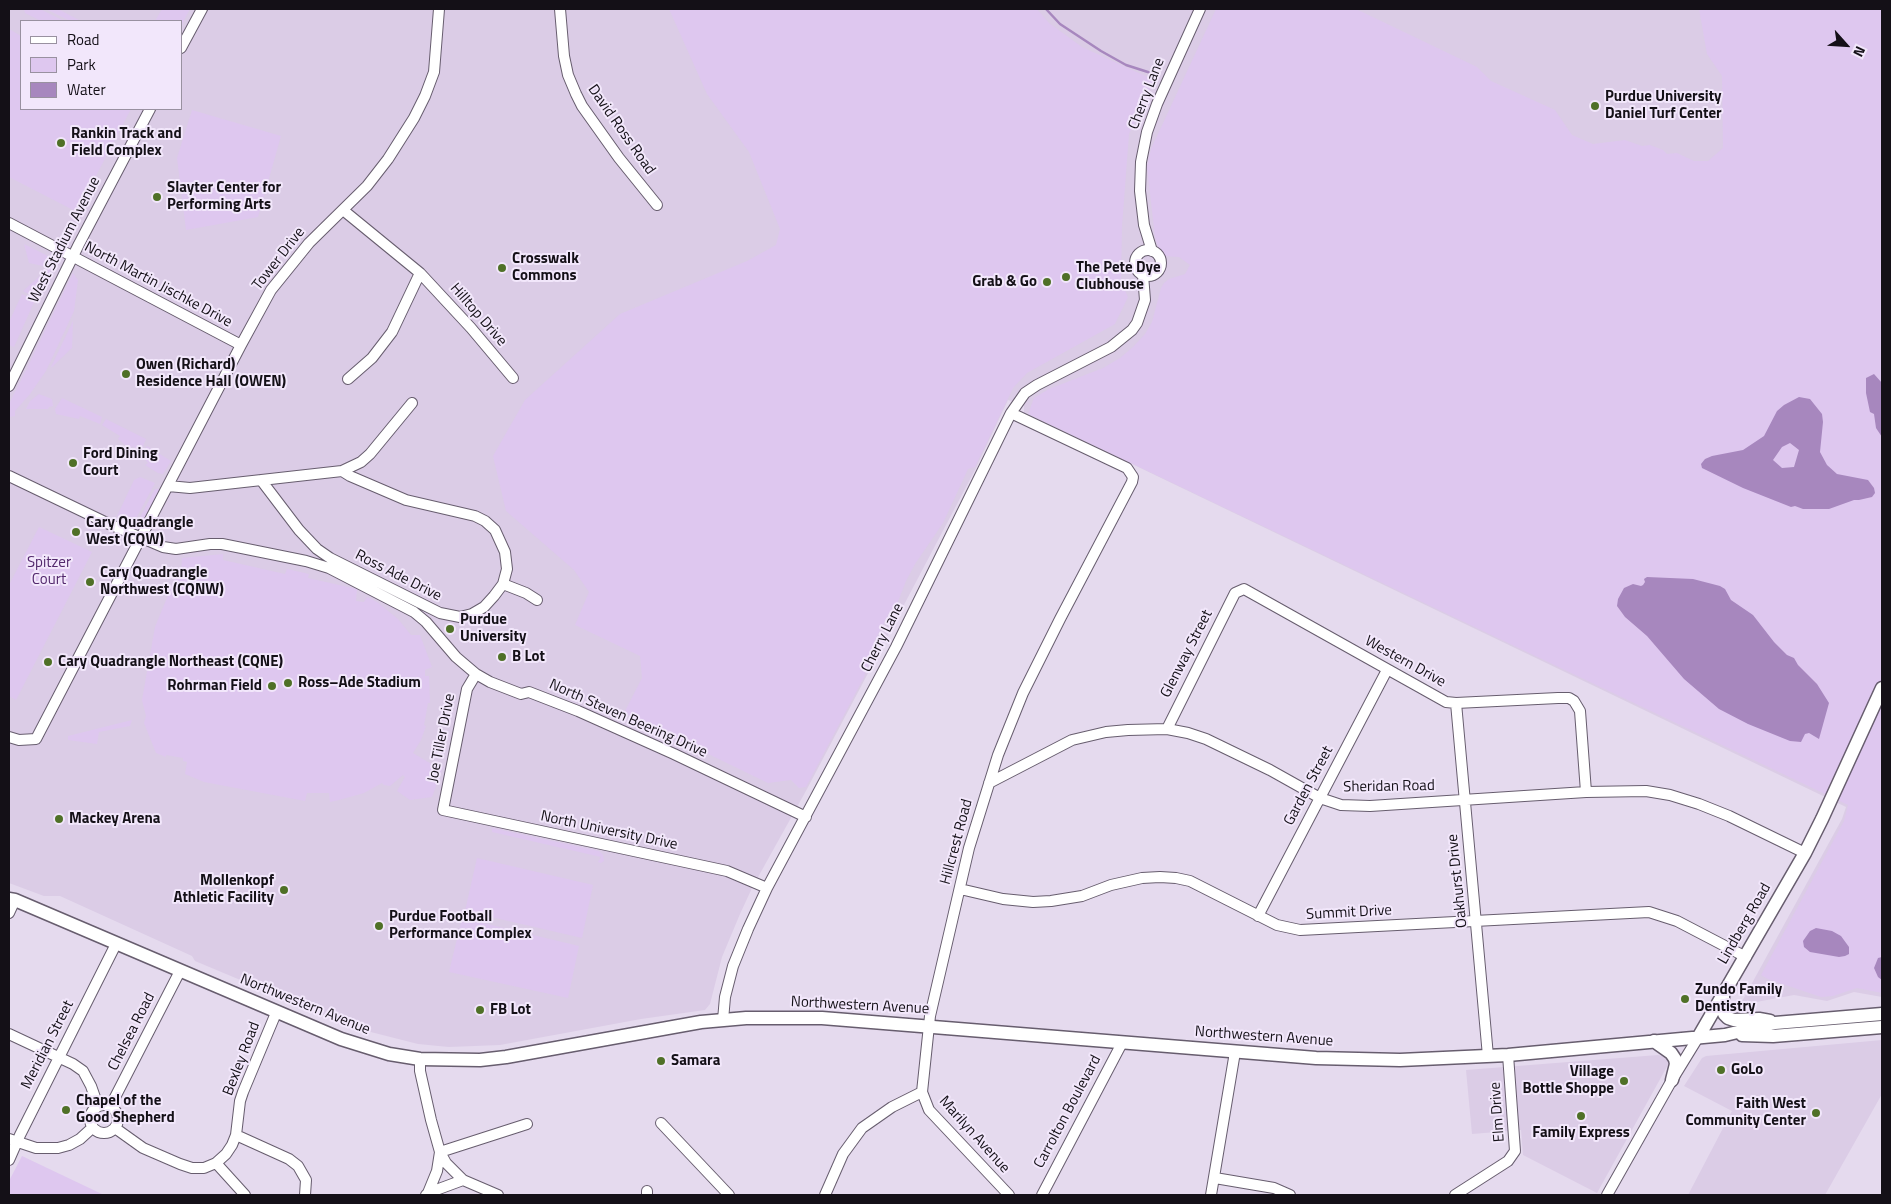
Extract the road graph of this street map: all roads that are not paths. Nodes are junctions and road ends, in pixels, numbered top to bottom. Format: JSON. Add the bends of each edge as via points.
{"nodes":[{"id":1,"x":202,"y":9,"type":"edge"},
{"id":2,"x":439,"y":9,"type":"edge"},
{"id":3,"x":560,"y":9,"type":"edge"},
{"id":4,"x":1200,"y":9,"type":"edge"},
{"id":5,"x":182,"y":46,"type":"edge"},
{"id":6,"x":149,"y":110,"type":"edge"},
{"id":7,"x":657,"y":205,"type":"dead end"},
{"id":8,"x":343,"y":210,"type":"junction"},
{"id":9,"x":9,"y":223,"type":"edge"},
{"id":10,"x":1147,"y":252,"type":"junction"},
{"id":11,"x":73,"y":257,"type":"junction"},
{"id":12,"x":420,"y":273,"type":"junction"},
{"id":13,"x":1148,"y":275,"type":"junction"},
{"id":14,"x":241,"y":345,"type":"junction"},
{"id":15,"x":513,"y":378,"type":"dead end"},
{"id":16,"x":348,"y":379,"type":"dead end"},
{"id":17,"x":9,"y":386,"type":"edge"},
{"id":18,"x":412,"y":402,"type":"dead end"},
{"id":19,"x":1011,"y":413,"type":"junction"},
{"id":20,"x":342,"y":471,"type":"junction"},
{"id":21,"x":9,"y":476,"type":"edge"},
{"id":22,"x":261,"y":480,"type":"junction"},
{"id":23,"x":168,"y":486,"type":"junction"},
{"id":24,"x":142,"y":538,"type":"junction"},
{"id":25,"x":502,"y":584,"type":"junction"},
{"id":26,"x":1235,"y":593,"type":"joint"},
{"id":27,"x":537,"y":600,"type":"dead end"},
{"id":28,"x":1387,"y":670,"type":"junction"},
{"id":29,"x":476,"y":674,"type":"junction"},
{"id":30,"x":1882,"y":688,"type":"edge"},
{"id":31,"x":1456,"y":703,"type":"junction"},
{"id":32,"x":1167,"y":729,"type":"junction"},
{"id":33,"x":9,"y":737,"type":"edge"},
{"id":34,"x":989,"y":783,"type":"junction"},
{"id":35,"x":1586,"y":792,"type":"junction"},
{"id":36,"x":1320,"y":798,"type":"junction"},
{"id":37,"x":1465,"y":799,"type":"junction"},
{"id":38,"x":443,"y":810,"type":"joint"},
{"id":39,"x":806,"y":817,"type":"junction"},
{"id":40,"x":1805,"y":853,"type":"junction"},
{"id":41,"x":767,"y":888,"type":"junction"},
{"id":42,"x":960,"y":889,"type":"junction"},
{"id":43,"x":11,"y":898,"type":"edge"},
{"id":44,"x":9,"y":913,"type":"edge"},
{"id":45,"x":1258,"y":916,"type":"junction"},
{"id":46,"x":1477,"y":921,"type":"junction"},
{"id":47,"x":116,"y":944,"type":"junction"},
{"id":48,"x":1746,"y":957,"type":"junction"},
{"id":49,"x":180,"y":971,"type":"junction"},
{"id":50,"x":1723,"y":997,"type":"junction"},
{"id":51,"x":276,"y":1013,"type":"junction"},
{"id":52,"x":1882,"y":1014,"type":"edge"},
{"id":53,"x":723,"y":1020,"type":"junction"},
{"id":54,"x":1775,"y":1023,"type":"junction"},
{"id":55,"x":928,"y":1026,"type":"junction"},
{"id":56,"x":1882,"y":1026,"type":"edge"},
{"id":57,"x":9,"y":1034,"type":"edge"},
{"id":58,"x":1735,"y":1034,"type":"junction"},
{"id":59,"x":1699,"y":1036,"type":"junction"},
{"id":60,"x":1654,"y":1041,"type":"junction"},
{"id":61,"x":1122,"y":1043,"type":"junction"},
{"id":62,"x":1235,"y":1052,"type":"junction"},
{"id":63,"x":1508,"y":1055,"type":"junction"},
{"id":64,"x":1488,"y":1056,"type":"junction"},
{"id":65,"x":58,"y":1057,"type":"junction"},
{"id":66,"x":420,"y":1059,"type":"junction"},
{"id":67,"x":1672,"y":1080,"type":"junction"},
{"id":68,"x":922,"y":1092,"type":"junction"},
{"id":69,"x":98,"y":1106,"type":"junction"},
{"id":70,"x":110,"y":1107,"type":"junction"},
{"id":71,"x":661,"y":1123,"type":"dead end"},
{"id":72,"x":527,"y":1124,"type":"dead end"},
{"id":73,"x":92,"y":1128,"type":"junction"},
{"id":74,"x":115,"y":1128,"type":"junction"},
{"id":75,"x":236,"y":1135,"type":"junction"},
{"id":76,"x":13,"y":1140,"type":"edge"},
{"id":77,"x":440,"y":1152,"type":"junction"},
{"id":78,"x":9,"y":1160,"type":"edge"},
{"id":79,"x":216,"y":1163,"type":"junction"},
{"id":80,"x":1215,"y":1178,"type":"junction"},
{"id":81,"x":463,"y":1180,"type":"junction"},
{"id":82,"x":427,"y":1194,"type":"edge"},
{"id":83,"x":245,"y":1195,"type":"edge"},
{"id":84,"x":305,"y":1195,"type":"edge"},
{"id":85,"x":498,"y":1195,"type":"edge"},
{"id":86,"x":729,"y":1195,"type":"edge"},
{"id":87,"x":825,"y":1195,"type":"edge"},
{"id":88,"x":1009,"y":1195,"type":"edge"},
{"id":89,"x":1042,"y":1195,"type":"edge"},
{"id":90,"x":1211,"y":1195,"type":"edge"},
{"id":91,"x":1290,"y":1195,"type":"edge"},
{"id":92,"x":1455,"y":1195,"type":"edge"},
{"id":93,"x":1607,"y":1195,"type":"edge"}],
"edges":[{"from":1,"to":5,"type":"street"},
{"from":2,"to":8,"type":"street","name":"Tower Drive","via":[[434,72],[420,106],[388,159]]},
{"from":3,"to":7,"type":"street","name":"David Ross Road","via":[[564,56],[576,94],[619,158]]},
{"from":4,"to":10,"type":"street","name":"Cherry Lane","via":[[1147,132],[1140,191]]},
{"from":6,"to":11,"type":"street","name":"West Stadium Avenue"},
{"from":8,"to":12,"type":"street","name":"Hilltop Drive"},
{"from":8,"to":14,"type":"street","name":"Tower Drive","via":[[291,264],[267,297]]},
{"from":9,"to":11,"type":"street","name":"North Martin Jischke Drive"},
{"from":10,"to":13,"type":"street","via":[[1137,258],[1135,265],[1137,270]]},
{"from":10,"to":13,"type":"street","via":[[1159,256],[1161,264],[1159,270]]},
{"from":11,"to":14,"type":"street","name":"North Martin Jischke Drive"},
{"from":11,"to":17,"type":"street","name":"West Stadium Avenue"},
{"from":12,"to":15,"type":"street","name":"Hilltop Drive"},
{"from":12,"to":16,"type":"street","via":[[392,332],[372,358]]},
{"from":13,"to":19,"type":"street","name":"Cherry Lane","via":[[1145,300],[1134,326],[1111,347],[1037,385],[1025,394]]},
{"from":14,"to":23,"type":"street","name":"Tower Drive"},
{"from":18,"to":20,"type":"street","via":[[370,454]]},
{"from":19,"to":34,"type":"street","name":"Hillcrest Road","via":[[1127,468],[1133,477],[1023,692]]},
{"from":19,"to":39,"type":"street","name":"Cherry Lane","via":[[896,647]]},
{"from":20,"to":22,"type":"street"},
{"from":20,"to":25,"type":"street","name":"Ross Ade Drive","via":[[406,500],[486,521],[495,530],[506,552],[507,569]]},
{"from":21,"to":24,"type":"street","name":"North Steven Beering Drive"},
{"from":22,"to":23,"type":"street","via":[[190,488]]},
{"from":22,"to":25,"type":"street","name":"Ross Ade Drive","via":[[317,549],[440,614],[472,614],[484,607]]},
{"from":23,"to":24,"type":"street","name":"Tower Drive"},
{"from":24,"to":29,"type":"street","name":"North Steven Beering Drive","via":[[176,549],[222,544],[330,568],[414,612]]},
{"from":24,"to":33,"type":"street","name":"Tower Drive","via":[[36,739]]},
{"from":25,"to":27,"type":"street"},
{"from":26,"to":28,"type":"street","name":"Western Drive","via":[[1248,590]]},
{"from":26,"to":32,"type":"street","name":"Glenway Street"},
{"from":28,"to":31,"type":"street","name":"Western Drive","via":[[1446,702]]},
{"from":28,"to":36,"type":"street","name":"Garden Street"},
{"from":29,"to":38,"type":"street","name":"Joe Tiller Drive","via":[[467,689]]},
{"from":29,"to":39,"type":"street","name":"North Steven Beering Drive","via":[[521,694],[529,692],[578,711]]},
{"from":30,"to":40,"type":"main road","name":"Lindberg Road"},
{"from":31,"to":35,"type":"street","name":"Western Drive","via":[[1558,698],[1574,701],[1580,711]]},
{"from":31,"to":37,"type":"street","name":"Oakhurst Drive"},
{"from":32,"to":34,"type":"street","name":"Sheridan Road","via":[[1114,731],[1072,740]]},
{"from":32,"to":36,"type":"street","name":"Sheridan Road","via":[[1214,743]]},
{"from":34,"to":42,"type":"street","name":"Hillcrest Road"},
{"from":35,"to":37,"type":"street","name":"Sheridan Road"},
{"from":35,"to":40,"type":"street","name":"Sheridan Road","via":[[1646,791],[1670,795],[1729,816]]},
{"from":36,"to":37,"type":"street","name":"Sheridan Road","via":[[1353,806]]},
{"from":36,"to":45,"type":"street","name":"Garden Street"},
{"from":37,"to":46,"type":"street","name":"Oakhurst Drive"},
{"from":38,"to":41,"type":"street","name":"North University Drive","via":[[727,871]]},
{"from":39,"to":41,"type":"street","name":"Cherry Lane"},
{"from":40,"to":48,"type":"main road","name":"Lindberg Road"},
{"from":41,"to":53,"type":"street","name":"Cherry Lane","via":[[733,966]]},
{"from":42,"to":45,"type":"street","name":"Summit Drive","via":[[1003,899],[1051,901],[1082,896],[1126,881],[1160,876],[1190,881]]},
{"from":42,"to":55,"type":"street","name":"Hillcrest Road"},
{"from":43,"to":44,"type":"street"},
{"from":43,"to":47,"type":"main road","name":"Northwestern Avenue"},
{"from":45,"to":46,"type":"street","name":"Summit Drive","via":[[1277,925],[1300,930]]},
{"from":46,"to":48,"type":"street","name":"Summit Drive","via":[[1649,912],[1677,921]]},
{"from":46,"to":64,"type":"street","name":"Oakhurst Drive"},
{"from":47,"to":49,"type":"main road","name":"Northwestern Avenue"},
{"from":47,"to":65,"type":"street","name":"Meridian Street"},
{"from":48,"to":50,"type":"main road","name":"Lindberg Road"},
{"from":49,"to":51,"type":"main road","name":"Northwestern Avenue"},
{"from":49,"to":70,"type":"street","name":"Chelsea Road"},
{"from":50,"to":54,"type":"main road","via":[[1724,1014],[1730,1020],[1759,1019]]},
{"from":50,"to":59,"type":"main road","name":"Lindberg Road"},
{"from":51,"to":66,"type":"main road","name":"Northwestern Avenue","via":[[361,1046]]},
{"from":51,"to":75,"type":"street","name":"Bexley Road","via":[[240,1101]]},
{"from":52,"to":54,"type":"main road","name":"Northwestern Avenue"},
{"from":53,"to":55,"type":"main road","name":"Northwestern Avenue","via":[[822,1018]]},
{"from":53,"to":66,"type":"main road","name":"Northwestern Avenue","via":[[506,1057]]},
{"from":54,"to":58,"type":"main road","name":"Northwestern Avenue"},
{"from":55,"to":61,"type":"main road","name":"Northwestern Avenue"},
{"from":55,"to":68,"type":"street","name":"Hillcrest Road"},
{"from":56,"to":58,"type":"main road","name":"Northwestern Avenue","via":[[1773,1036]]},
{"from":57,"to":65,"type":"street"},
{"from":58,"to":59,"type":"main road","name":"Northwestern Avenue"},
{"from":59,"to":60,"type":"main road","name":"Northwestern Avenue"},
{"from":59,"to":67,"type":"street","name":"Lindberg Road"},
{"from":60,"to":63,"type":"main road","name":"Northwestern Avenue"},
{"from":60,"to":67,"type":"main road","via":[[1675,1058]]},
{"from":61,"to":62,"type":"main road","name":"Northwestern Avenue"},
{"from":61,"to":89,"type":"street","name":"Carrolton Boulevard"},
{"from":62,"to":64,"type":"main road","name":"Northwestern Avenue","via":[[1400,1060]]},
{"from":62,"to":80,"type":"street"},
{"from":63,"to":64,"type":"main road","name":"Northwestern Avenue"},
{"from":63,"to":92,"type":"street","name":"Elm Drive","via":[[1515,1151],[1503,1165]]},
{"from":65,"to":69,"type":"street","via":[[83,1071]]},
{"from":65,"to":76,"type":"street","name":"Meridian Street"},
{"from":66,"to":77,"type":"street","via":[[427,1104]]},
{"from":67,"to":93,"type":"street","name":"Lindberg Road"},
{"from":68,"to":87,"type":"street","via":[[892,1106],[862,1128],[843,1154]]},
{"from":68,"to":88,"type":"street","name":"Marilyn Avenue","via":[[929,1110]]},
{"from":69,"to":70,"type":"street"},
{"from":69,"to":73,"type":"street","via":[[90,1116]]},
{"from":70,"to":74,"type":"street","via":[[117,1116]]},
{"from":71,"to":86,"type":"street"},
{"from":72,"to":77,"type":"street"},
{"from":73,"to":74,"type":"street","via":[[99,1133]]},
{"from":73,"to":76,"type":"street","via":[[80,1139],[58,1148],[36,1148]]},
{"from":74,"to":79,"type":"street","via":[[143,1148],[180,1164],[204,1168]]},
{"from":75,"to":79,"type":"street","via":[[226,1154]]},
{"from":75,"to":84,"type":"street","via":[[298,1166],[306,1180]]},
{"from":76,"to":78,"type":"street","name":"Meridian Street"},
{"from":77,"to":81,"type":"street"},
{"from":77,"to":82,"type":"street","via":[[437,1171]]},
{"from":79,"to":83,"type":"street"},
{"from":80,"to":90,"type":"street"},
{"from":80,"to":91,"type":"street","via":[[1274,1188]]},
{"from":81,"to":82,"type":"street"},
{"from":81,"to":85,"type":"street"}]}
